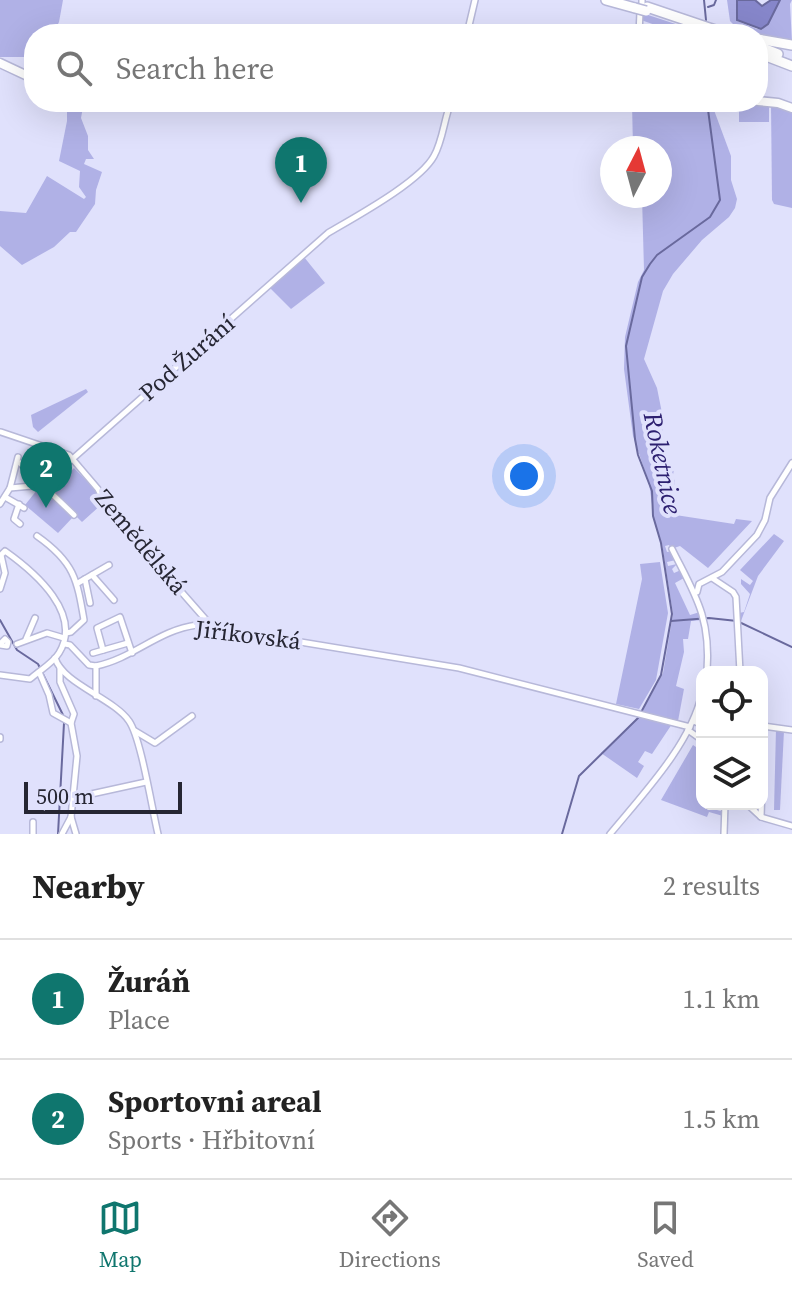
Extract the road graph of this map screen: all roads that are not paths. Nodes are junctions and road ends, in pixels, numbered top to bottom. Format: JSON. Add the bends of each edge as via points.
{"nodes":[{"id":1,"x":475,"y":0,"type":"edge"},
{"id":2,"x":606,"y":0,"type":"edge"},
{"id":3,"x":621,"y":0,"type":"edge"},
{"id":4,"x":641,"y":7,"type":"edge"},
{"id":5,"x":469,"y":24,"type":"edge"},
{"id":6,"x":693,"y":24,"type":"edge"},
{"id":7,"x":768,"y":41,"type":"edge"},
{"id":8,"x":792,"y":45,"type":"edge"},
{"id":9,"x":768,"y":52,"type":"edge"},
{"id":10,"x":768,"y":57,"type":"edge"},
{"id":11,"x":0,"y":63,"type":"edge"},
{"id":12,"x":792,"y":63,"type":"edge"},
{"id":13,"x":24,"y":74,"type":"edge"},
{"id":14,"x":768,"y":102,"type":"edge"},
{"id":15,"x":792,"y":108,"type":"edge"},
{"id":16,"x":447,"y":112,"type":"edge"},
{"id":17,"x":1,"y":432,"type":"edge"},
{"id":18,"x":71,"y":460,"type":"junction"},
{"id":19,"x":792,"y":463,"type":"edge"},
{"id":20,"x":43,"y":485,"type":"junction"},
{"id":21,"x":10,"y":488,"type":"junction"},
{"id":22,"x":2,"y":499,"type":"edge"},
{"id":23,"x":74,"y":515,"type":"dead end"},
{"id":24,"x":20,"y":524,"type":"dead end"},
{"id":25,"x":37,"y":536,"type":"dead end"},
{"id":26,"x":672,"y":549,"type":"dead end"},
{"id":27,"x":18,"y":561,"type":"junction"},
{"id":28,"x":4,"y":565,"type":"junction"},
{"id":29,"x":109,"y":565,"type":"dead end"},
{"id":30,"x":92,"y":575,"type":"junction"},
{"id":31,"x":712,"y":578,"type":"junction"},
{"id":32,"x":85,"y":579,"type":"junction"},
{"id":33,"x":78,"y":583,"type":"junction"},
{"id":34,"x":0,"y":589,"type":"edge"},
{"id":35,"x":697,"y":592,"type":"junction"},
{"id":36,"x":114,"y":600,"type":"dead end"},
{"id":37,"x":90,"y":603,"type":"dead end"},
{"id":38,"x":35,"y":618,"type":"dead end"},
{"id":39,"x":206,"y":626,"type":"junction"},
{"id":40,"x":66,"y":636,"type":"junction"},
{"id":41,"x":26,"y":639,"type":"junction"},
{"id":42,"x":128,"y":643,"type":"junction"},
{"id":43,"x":17,"y":644,"type":"dead end"},
{"id":44,"x":103,"y":650,"type":"junction"},
{"id":45,"x":93,"y":653,"type":"dead end"},
{"id":46,"x":132,"y":653,"type":"junction"},
{"id":47,"x":55,"y":658,"type":"junction"},
{"id":48,"x":96,"y":666,"type":"junction"},
{"id":49,"x":707,"y":666,"type":"edge"},
{"id":50,"x":740,"y":666,"type":"edge"},
{"id":51,"x":59,"y":667,"type":"junction"},
{"id":52,"x":42,"y":668,"type":"junction"},
{"id":53,"x":0,"y":675,"type":"edge"},
{"id":54,"x":96,"y":696,"type":"junction"},
{"id":55,"x":696,"y":715,"type":"edge"},
{"id":56,"x":192,"y":716,"type":"dead end"},
{"id":57,"x":68,"y":719,"type":"junction"},
{"id":58,"x":691,"y":726,"type":"junction"},
{"id":59,"x":696,"y":726,"type":"edge"},
{"id":60,"x":768,"y":727,"type":"edge"},
{"id":61,"x":792,"y":730,"type":"edge"},
{"id":62,"x":135,"y":731,"type":"junction"},
{"id":63,"x":701,"y":738,"type":"edge"},
{"id":64,"x":763,"y":738,"type":"edge"},
{"id":65,"x":146,"y":782,"type":"junction"},
{"id":66,"x":72,"y":798,"type":"junction"},
{"id":67,"x":725,"y":810,"type":"edge"},
{"id":68,"x":753,"y":810,"type":"edge"},
{"id":69,"x":71,"y":817,"type":"junction"},
{"id":70,"x":761,"y":817,"type":"junction"},
{"id":71,"x":33,"y":822,"type":"dead end"},
{"id":72,"x":792,"y":826,"type":"edge"},
{"id":73,"x":33,"y":834,"type":"edge"},
{"id":74,"x":62,"y":834,"type":"edge"},
{"id":75,"x":76,"y":834,"type":"edge"},
{"id":76,"x":158,"y":834,"type":"edge"},
{"id":77,"x":610,"y":834,"type":"edge"},
{"id":78,"x":724,"y":834,"type":"edge"}],
"edges":[{"from":1,"to":5,"type":"street"},
{"from":2,"to":4,"type":"highway"},
{"from":3,"to":4,"type":"highway"},
{"from":4,"to":6,"type":"highway"},
{"from":7,"to":8,"type":"highway"},
{"from":9,"to":12,"type":"highway"},
{"from":10,"to":12,"type":"highway"},
{"from":11,"to":13,"type":"main road"},
{"from":14,"to":15,"type":"main road"},
{"from":16,"to":18,"type":"street","name":"Pod Žurání","via":[[436,153],[425,167],[328,233]]},
{"from":17,"to":18,"type":"street"},
{"from":18,"to":20,"type":"street","name":"Pod Žurání"},
{"from":18,"to":39,"type":"street","name":"Zemědělská"},
{"from":19,"to":31,"type":"street","via":[[747,547]]},
{"from":20,"to":21,"type":"street"},
{"from":20,"to":21,"type":"street","via":[[19,460]]},
{"from":20,"to":23,"type":"street"},
{"from":21,"to":22,"type":"street"},
{"from":22,"to":24,"type":"street","via":[[22,506],[14,519]]},
{"from":25,"to":33,"type":"street","via":[[68,565]]},
{"from":26,"to":35,"type":"street"},
{"from":27,"to":28,"type":"street"},
{"from":27,"to":28,"type":"street","via":[[4,552]]},
{"from":27,"to":40,"type":"street","via":[[58,605]]},
{"from":28,"to":34,"type":"street"},
{"from":29,"to":30,"type":"street"},
{"from":30,"to":32,"type":"street"},
{"from":30,"to":36,"type":"street"},
{"from":31,"to":35,"type":"street"},
{"from":31,"to":50,"type":"street","via":[[733,592],[737,603]]},
{"from":32,"to":33,"type":"street"},
{"from":32,"to":37,"type":"street"},
{"from":33,"to":40,"type":"street","via":[[84,620]]},
{"from":35,"to":49,"type":"street","via":[[705,618]]},
{"from":38,"to":41,"type":"street"},
{"from":39,"to":46,"type":"street","name":"Jiříkovská","via":[[174,628]]},
{"from":39,"to":58,"type":"street","name":"Jiříkovská","via":[[459,668]]},
{"from":40,"to":41,"type":"street","via":[[47,633]]},
{"from":40,"to":47,"type":"street"},
{"from":40,"to":48,"type":"street","via":[[89,665]]},
{"from":41,"to":43,"type":"street"},
{"from":42,"to":44,"type":"street"},
{"from":42,"to":44,"type":"street","via":[[120,617],[97,628]]},
{"from":42,"to":46,"type":"street"},
{"from":44,"to":45,"type":"street"},
{"from":46,"to":48,"type":"street","name":"Jiříkovská"},
{"from":47,"to":51,"type":"street"},
{"from":47,"to":52,"type":"street"},
{"from":48,"to":54,"type":"street"},
{"from":51,"to":52,"type":"street"},
{"from":51,"to":54,"type":"street"},
{"from":51,"to":57,"type":"street"},
{"from":52,"to":53,"type":"street","via":[[30,679]]},
{"from":52,"to":57,"type":"street","via":[[53,713]]},
{"from":54,"to":62,"type":"street","via":[[119,710]]},
{"from":55,"to":58,"type":"street"},
{"from":56,"to":62,"type":"street","via":[[155,743]]},
{"from":57,"to":66,"type":"street","via":[[77,756]]},
{"from":58,"to":59,"type":"street"},
{"from":58,"to":63,"type":"street"},
{"from":58,"to":77,"type":"street"},
{"from":60,"to":61,"type":"street"},
{"from":62,"to":65,"type":"street"},
{"from":64,"to":70,"type":"street"},
{"from":65,"to":66,"type":"street"},
{"from":65,"to":76,"type":"street"},
{"from":66,"to":69,"type":"street"},
{"from":67,"to":78,"type":"street"},
{"from":68,"to":70,"type":"street"},
{"from":69,"to":74,"type":"street"},
{"from":69,"to":75,"type":"street"},
{"from":70,"to":72,"type":"street"},
{"from":71,"to":73,"type":"street"}]}
